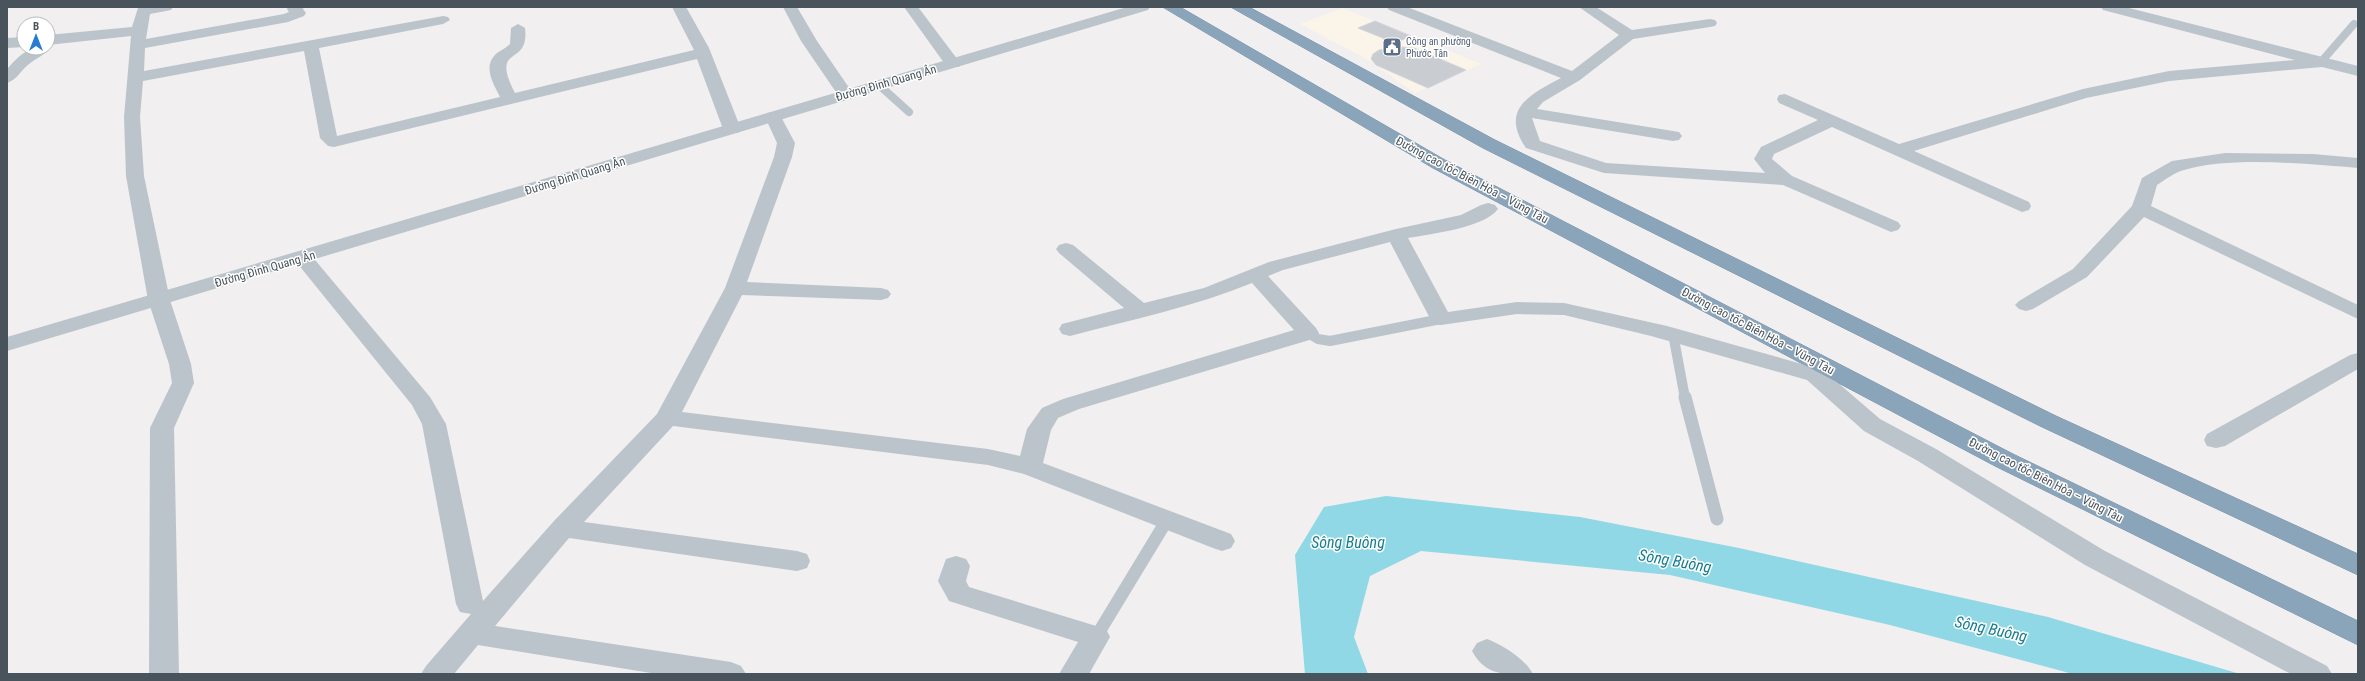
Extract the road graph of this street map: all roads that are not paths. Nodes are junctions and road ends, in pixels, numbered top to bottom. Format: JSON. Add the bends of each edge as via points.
{"nodes":[{"id":1,"x":166,"y":7,"type":"edge"},
{"id":2,"x":297,"y":7,"type":"edge"},
{"id":3,"x":679,"y":7,"type":"edge"},
{"id":4,"x":790,"y":7,"type":"edge"},
{"id":5,"x":911,"y":7,"type":"edge"},
{"id":6,"x":1170,"y":7,"type":"edge"},
{"id":7,"x":1238,"y":7,"type":"edge"},
{"id":8,"x":1394,"y":7,"type":"edge"},
{"id":9,"x":1586,"y":7,"type":"edge"},
{"id":10,"x":2108,"y":7,"type":"edge"},
{"id":11,"x":1135,"y":8,"type":"edge"},
{"id":12,"x":143,"y":9,"type":"edge"},
{"id":13,"x":443,"y":20,"type":"dead end"},
{"id":14,"x":1710,"y":23,"type":"dead end"},
{"id":15,"x":2354,"y":24,"type":"dead end"},
{"id":16,"x":518,"y":28,"type":"dead end"},
{"id":17,"x":1629,"y":35,"type":"junction"},
{"id":18,"x":138,"y":38,"type":"junction"},
{"id":19,"x":56,"y":39,"type":"edge"},
{"id":20,"x":310,"y":44,"type":"junction"},
{"id":21,"x":703,"y":53,"type":"junction"},
{"id":22,"x":30,"y":56,"type":"edge"},
{"id":23,"x":2322,"y":62,"type":"junction"},
{"id":24,"x":954,"y":64,"type":"junction"},
{"id":25,"x":2358,"y":71,"type":"edge"},
{"id":26,"x":1574,"y":77,"type":"junction"},
{"id":27,"x":7,"y":78,"type":"edge"},
{"id":28,"x":134,"y":78,"type":"junction"},
{"id":29,"x":879,"y":85,"type":"junction"},
{"id":30,"x":846,"y":95,"type":"junction"},
{"id":31,"x":1785,"y":99,"type":"dead end"},
{"id":32,"x":510,"y":100,"type":"junction"},
{"id":33,"x":910,"y":112,"type":"dead end"},
{"id":34,"x":1525,"y":112,"type":"junction"},
{"id":35,"x":773,"y":117,"type":"junction"},
{"id":36,"x":1831,"y":121,"type":"junction"},
{"id":37,"x":732,"y":129,"type":"junction"},
{"id":38,"x":1673,"y":136,"type":"dead end"},
{"id":39,"x":1897,"y":150,"type":"junction"},
{"id":40,"x":2356,"y":163,"type":"edge"},
{"id":41,"x":1786,"y":180,"type":"junction"},
{"id":42,"x":2022,"y":206,"type":"dead end"},
{"id":43,"x":2141,"y":208,"type":"junction"},
{"id":44,"x":1488,"y":209,"type":"dead end"},
{"id":45,"x":1891,"y":226,"type":"dead end"},
{"id":46,"x":1396,"y":235,"type":"junction"},
{"id":47,"x":1066,"y":249,"type":"dead end"},
{"id":48,"x":303,"y":258,"type":"junction"},
{"id":49,"x":1255,"y":274,"type":"junction"},
{"id":50,"x":735,"y":288,"type":"junction"},
{"id":51,"x":881,"y":294,"type":"dead end"},
{"id":52,"x":159,"y":300,"type":"junction"},
{"id":53,"x":2026,"y":305,"type":"dead end"},
{"id":54,"x":1140,"y":311,"type":"junction"},
{"id":55,"x":2358,"y":313,"type":"edge"},
{"id":56,"x":1441,"y":319,"type":"junction"},
{"id":57,"x":1070,"y":329,"type":"dead end"},
{"id":58,"x":1308,"y":332,"type":"junction"},
{"id":59,"x":1673,"y":334,"type":"junction"},
{"id":60,"x":7,"y":344,"type":"edge"},
{"id":61,"x":2358,"y":360,"type":"edge"},
{"id":62,"x":667,"y":418,"type":"junction"},
{"id":63,"x":2216,"y":440,"type":"dead end"},
{"id":64,"x":1030,"y":467,"type":"junction"},
{"id":65,"x":1717,"y":519,"type":"dead end"},
{"id":66,"x":1167,"y":520,"type":"junction"},
{"id":67,"x":563,"y":528,"type":"junction"},
{"id":68,"x":1222,"y":541,"type":"dead end"},
{"id":69,"x":797,"y":562,"type":"dead end"},
{"id":70,"x":2358,"y":565,"type":"edge"},
{"id":71,"x":956,"y":566,"type":"dead end"},
{"id":72,"x":470,"y":604,"type":"dead end"},
{"id":73,"x":471,"y":633,"type":"junction"},
{"id":74,"x":2358,"y":634,"type":"edge"},
{"id":75,"x":1096,"y":637,"type":"junction"},
{"id":76,"x":1487,"y":651,"type":"dead end"},
{"id":77,"x":164,"y":674,"type":"edge"},
{"id":78,"x":436,"y":674,"type":"edge"},
{"id":79,"x":731,"y":674,"type":"edge"},
{"id":80,"x":1074,"y":674,"type":"edge"},
{"id":81,"x":1518,"y":674,"type":"edge"},
{"id":82,"x":2317,"y":674,"type":"edge"}],
"edges":[{"from":1,"to":12,"type":"street"},
{"from":2,"to":18,"type":"street","via":[[294,9],[299,13],[288,18]]},
{"from":3,"to":21,"type":"street"},
{"from":4,"to":30,"type":"street","via":[[809,41]]},
{"from":5,"to":24,"type":"street"},
{"from":6,"to":74,"type":"highway","name":"Đường cao tốc Biên Hòa – Vũng Tàu","via":[[1446,168],[2004,460]]},
{"from":7,"to":70,"type":"highway","via":[[1489,144],[2048,421]]},
{"from":8,"to":26,"type":"street"},
{"from":9,"to":17,"type":"street"},
{"from":10,"to":23,"type":"street"},
{"from":11,"to":24,"type":"street","name":"Đường Đinh Quang Ân"},
{"from":12,"to":18,"type":"street"},
{"from":13,"to":20,"type":"street"},
{"from":14,"to":17,"type":"street"},
{"from":15,"to":23,"type":"lane"},
{"from":16,"to":32,"type":"street","via":[[519,41],[516,46],[501,56],[497,62],[497,71]]},
{"from":17,"to":26,"type":"street"},
{"from":18,"to":19,"type":"street"},
{"from":18,"to":28,"type":"street"},
{"from":20,"to":28,"type":"street"},
{"from":20,"to":32,"type":"street","via":[[329,138],[334,142]]},
{"from":21,"to":32,"type":"street"},
{"from":21,"to":37,"type":"street"},
{"from":22,"to":27,"type":"street"},
{"from":23,"to":25,"type":"street"},
{"from":23,"to":39,"type":"street","via":[[2169,76],[2083,94]]},
{"from":24,"to":29,"type":"street","name":"Đường Đinh Quang Ân"},
{"from":26,"to":34,"type":"street","via":[[1537,98]]},
{"from":28,"to":52,"type":"street","via":[[132,117],[135,176]]},
{"from":29,"to":30,"type":"street","name":"Đường Đinh Quang Ân"},
{"from":29,"to":33,"type":"lane"},
{"from":30,"to":35,"type":"street","name":"Đường Đinh Quang Ân"},
{"from":31,"to":36,"type":"street"},
{"from":34,"to":38,"type":"street"},
{"from":34,"to":41,"type":"street","via":[[1523,120],[1532,144],[1604,168]]},
{"from":35,"to":37,"type":"street","name":"Đường Đinh Quang Ân"},
{"from":35,"to":50,"type":"street","via":[[786,143]]},
{"from":36,"to":39,"type":"street"},
{"from":36,"to":41,"type":"street","via":[[1768,151],[1763,159]]},
{"from":37,"to":48,"type":"street","name":"Đường Đinh Quang Ân"},
{"from":39,"to":42,"type":"street"},
{"from":40,"to":43,"type":"street","via":[[2225,158],[2178,164],[2148,182]]},
{"from":41,"to":45,"type":"street"},
{"from":43,"to":53,"type":"street","via":[[2080,272]]},
{"from":43,"to":55,"type":"street"},
{"from":44,"to":46,"type":"street","via":[[1467,220]]},
{"from":46,"to":49,"type":"street","via":[[1276,266]]},
{"from":46,"to":56,"type":"street"},
{"from":47,"to":54,"type":"street"},
{"from":48,"to":52,"type":"street","name":"Đường Đinh Quang Ân"},
{"from":48,"to":72,"type":"street","via":[[422,402],[434,424]]},
{"from":49,"to":54,"type":"street","via":[[1211,292]]},
{"from":49,"to":58,"type":"street"},
{"from":50,"to":51,"type":"street"},
{"from":50,"to":62,"type":"street"},
{"from":52,"to":60,"type":"street","name":"Đường Đinh Quang Ân"},
{"from":52,"to":77,"type":"street","via":[[180,364],[183,383],[162,428]]},
{"from":54,"to":57,"type":"street"},
{"from":56,"to":58,"type":"lane","via":[[1330,341],[1318,339]]},
{"from":56,"to":59,"type":"street","via":[[1517,308],[1564,309]]},
{"from":58,"to":64,"type":"street","via":[[1071,404],[1050,413],[1039,429]]},
{"from":59,"to":65,"type":"lane","via":[[1688,415]]},
{"from":59,"to":82,"type":"street","via":[[1815,374],[1872,425],[1927,455],[2095,558]]},
{"from":61,"to":63,"type":"street"},
{"from":62,"to":64,"type":"street","via":[[988,457]]},
{"from":62,"to":67,"type":"street"},
{"from":64,"to":66,"type":"street"},
{"from":66,"to":68,"type":"street"},
{"from":66,"to":75,"type":"lane"},
{"from":67,"to":69,"type":"street"},
{"from":67,"to":73,"type":"street"},
{"from":71,"to":75,"type":"street","via":[[952,581],[959,594]]},
{"from":73,"to":78,"type":"street"},
{"from":73,"to":79,"type":"street"},
{"from":75,"to":80,"type":"street"},
{"from":76,"to":81,"type":"street"}]}
